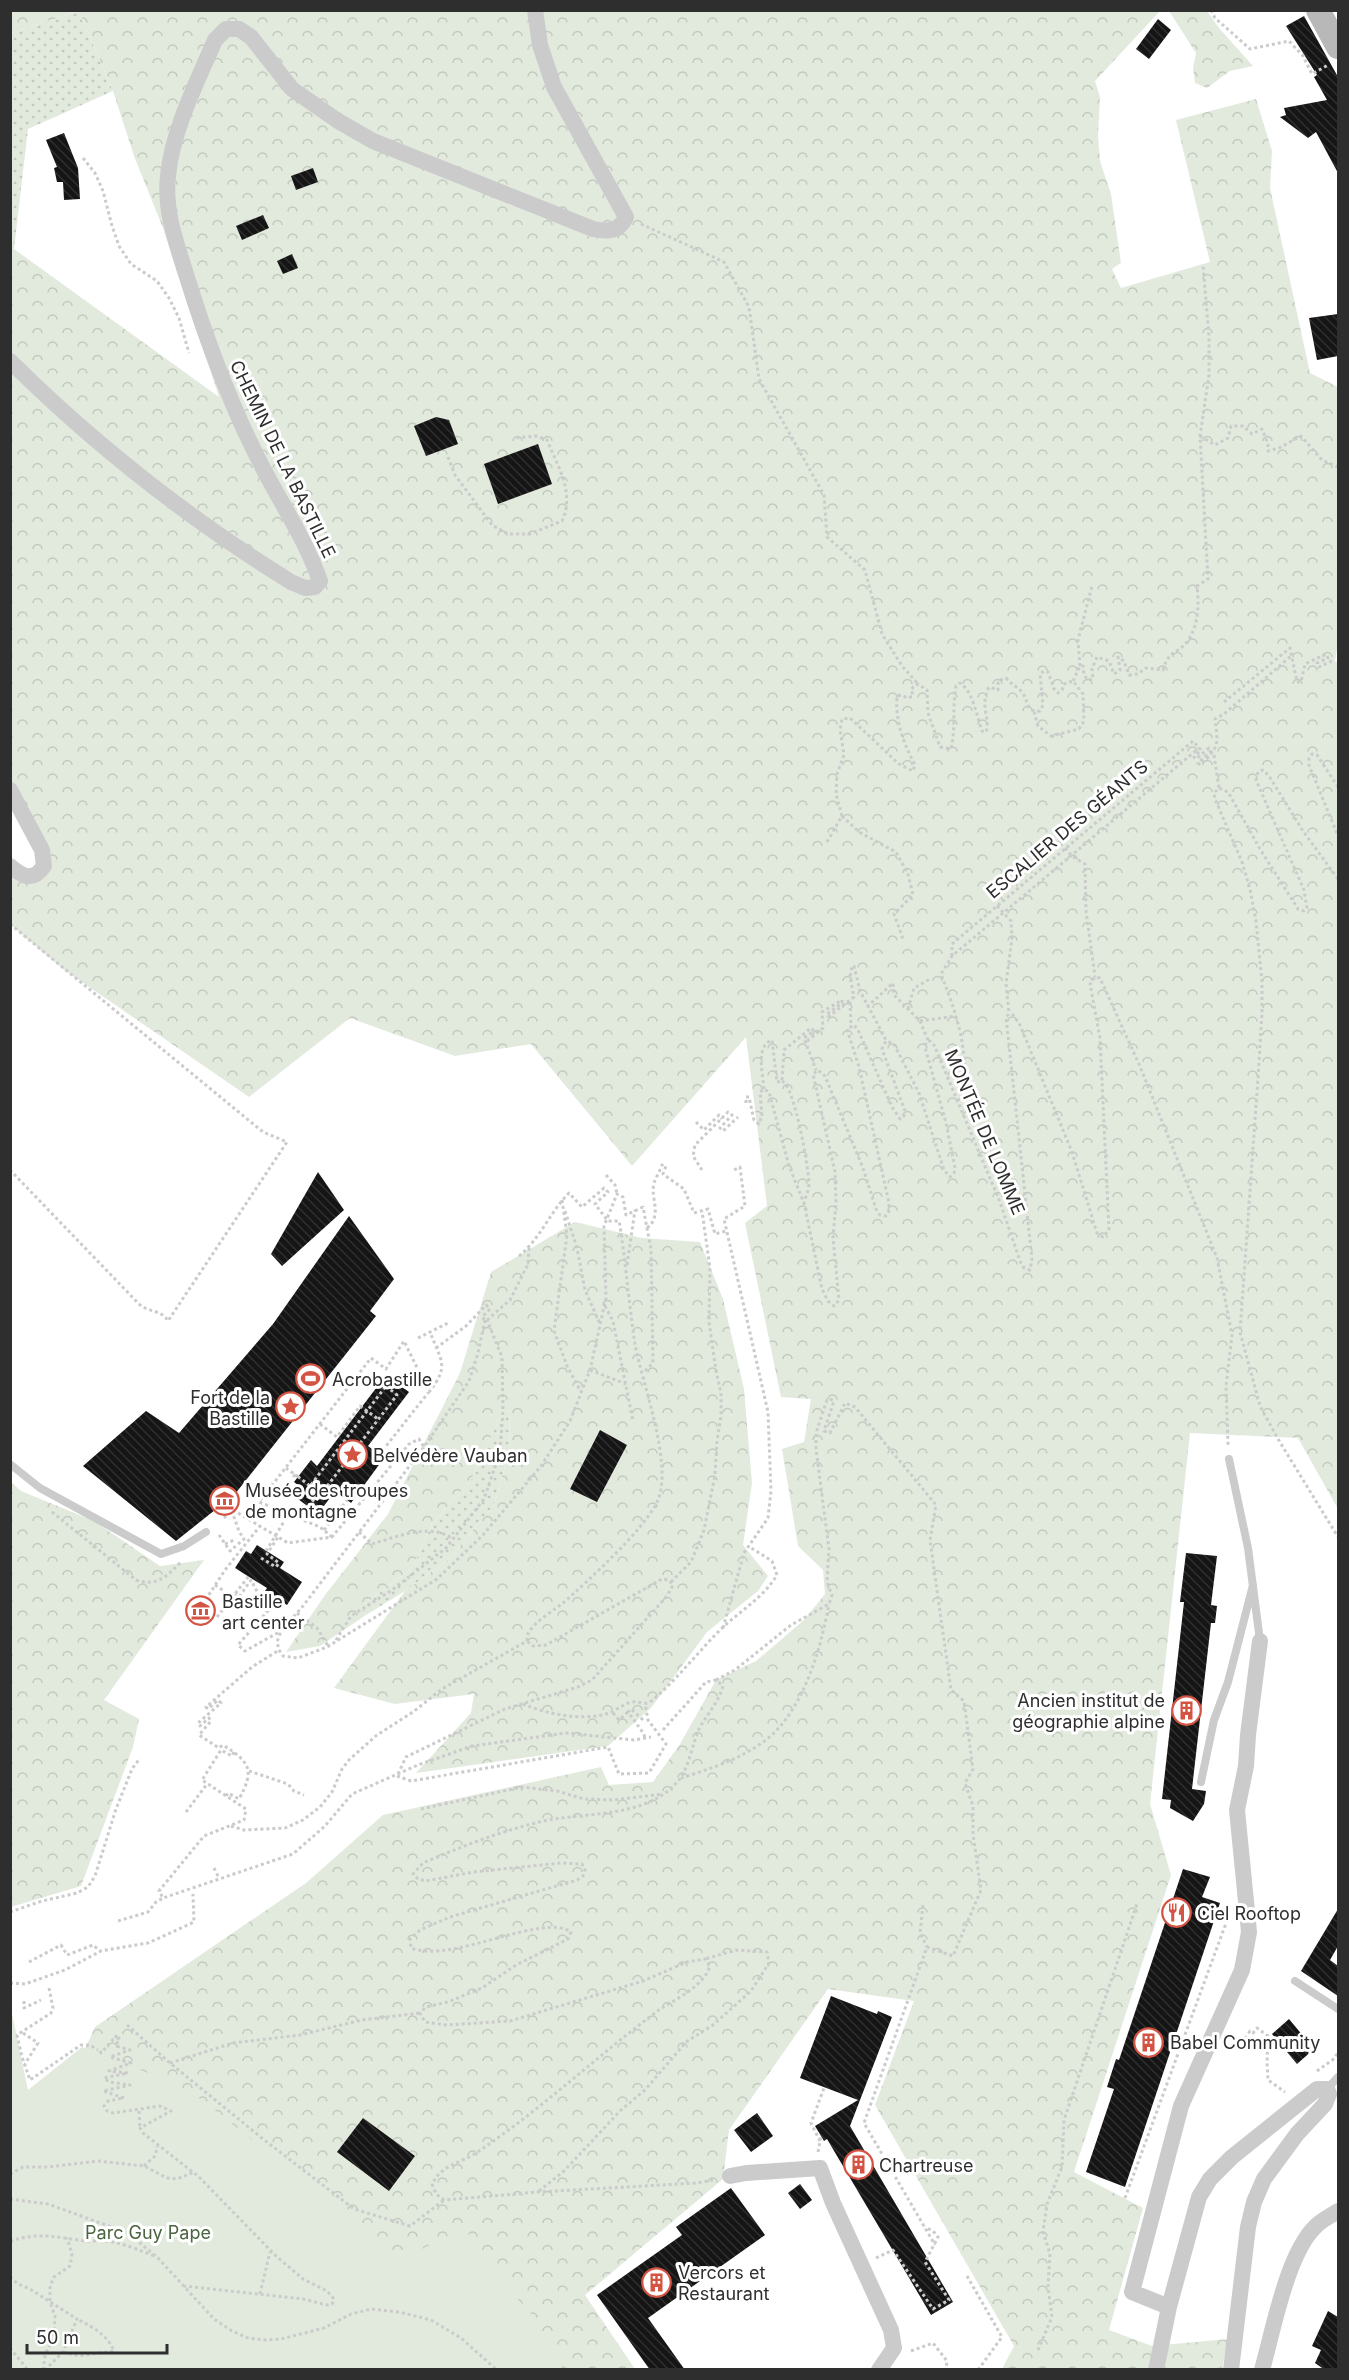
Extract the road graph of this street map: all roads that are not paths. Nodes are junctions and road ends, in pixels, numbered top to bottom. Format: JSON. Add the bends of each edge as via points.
{"nodes":[{"id":1,"x":535,"y":10,"type":"edge"},
{"id":2,"x":1318,"y":10,"type":"edge"},
{"id":3,"x":1336,"y":55,"type":"edge"},
{"id":4,"x":10,"y":361,"type":"edge"},
{"id":5,"x":10,"y":790,"type":"edge"},
{"id":6,"x":10,"y":866,"type":"edge"},
{"id":7,"x":1229,"y":1459,"type":"road end"},
{"id":8,"x":10,"y":1464,"type":"edge"},
{"id":9,"x":203,"y":1534,"type":"dead end"},
{"id":10,"x":1253,"y":1585,"type":"junction"},
{"id":11,"x":1260,"y":1641,"type":"joint"},
{"id":12,"x":1202,"y":1782,"type":"dead end"},
{"id":13,"x":1295,"y":1981,"type":"dead end"},
{"id":14,"x":1338,"y":2009,"type":"edge"},
{"id":15,"x":1333,"y":2083,"type":"edge"},
{"id":16,"x":730,"y":2176,"type":"road end"},
{"id":17,"x":1338,"y":2211,"type":"edge"},
{"id":18,"x":1169,"y":2307,"type":"junction"},
{"id":19,"x":879,"y":2370,"type":"edge"},
{"id":20,"x":1156,"y":2370,"type":"edge"},
{"id":21,"x":1232,"y":2370,"type":"edge"},
{"id":22,"x":1262,"y":2370,"type":"edge"}],
"edges":[{"from":1,"to":4,"type":"street","name":"CHEMIN DE LA BASTILLE","via":[[540,45],[554,87],[626,217],[622,226],[608,232],[593,230],[373,141],[292,89],[251,37],[239,29],[226,29],[215,40],[172,148],[167,179],[170,223],[204,335],[264,470],[313,561],[320,580],[315,587],[291,582],[200,522],[108,452]]},
{"from":2,"to":3,"type":"main road"},
{"from":5,"to":6,"type":"street","via":[[42,850],[44,866],[30,877]]},
{"from":7,"to":10,"type":"lane"},
{"from":8,"to":9,"type":"lane","via":[[40,1488],[160,1554]]},
{"from":10,"to":11,"type":"lane"},
{"from":10,"to":12,"type":"lane","via":[[1214,1720]]},
{"from":11,"to":18,"type":"street","via":[[1237,1810],[1249,1932],[1242,1970],[1182,2106],[1132,2292]]},
{"from":13,"to":14,"type":"lane"},
{"from":15,"to":18,"type":"street","via":[[1311,2093],[1210,2179],[1192,2218]]},
{"from":15,"to":21,"type":"street","via":[[1325,2104],[1264,2179],[1254,2202]]},
{"from":16,"to":19,"type":"street","via":[[820,2168],[891,2330],[894,2348]]},
{"from":17,"to":22,"type":"street","via":[[1316,2226],[1301,2244]]},
{"from":18,"to":20,"type":"street"}]}
